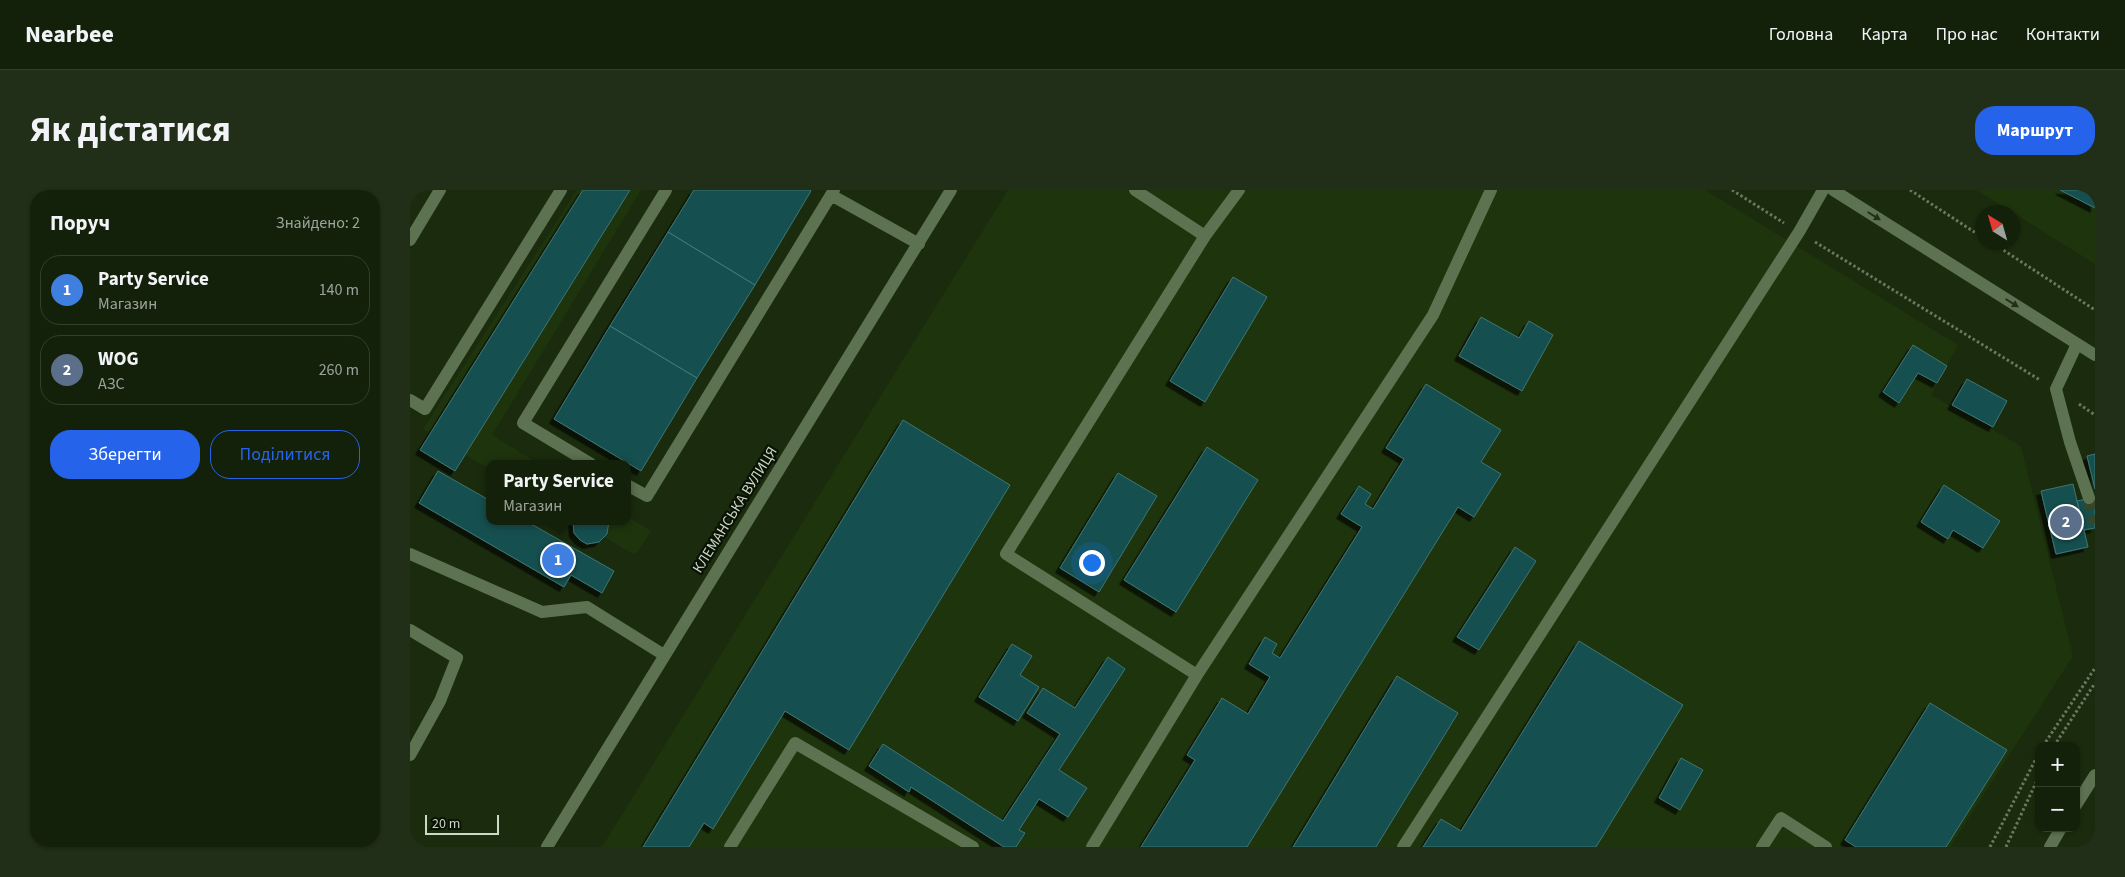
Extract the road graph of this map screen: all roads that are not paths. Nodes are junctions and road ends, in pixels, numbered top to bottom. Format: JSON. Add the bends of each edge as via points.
{"nodes":[{"id":1,"x":440,"y":190,"type":"edge"},
{"id":2,"x":666,"y":190,"type":"edge"},
{"id":3,"x":951,"y":190,"type":"edge"},
{"id":4,"x":1135,"y":190,"type":"edge"},
{"id":5,"x":1239,"y":190,"type":"edge"},
{"id":6,"x":1491,"y":190,"type":"edge"},
{"id":7,"x":1823,"y":190,"type":"edge"},
{"id":8,"x":1833,"y":190,"type":"edge"},
{"id":9,"x":560,"y":191,"type":"edge"},
{"id":10,"x":832,"y":192,"type":"edge"},
{"id":11,"x":1205,"y":236,"type":"junction"},
{"id":12,"x":410,"y":240,"type":"edge"},
{"id":13,"x":919,"y":244,"type":"junction"},
{"id":14,"x":2077,"y":344,"type":"junction"},
{"id":15,"x":2095,"y":355,"type":"edge"},
{"id":16,"x":410,"y":400,"type":"edge"},
{"id":17,"x":584,"y":460,"type":"edge"},
{"id":18,"x":631,"y":487,"type":"edge"},
{"id":19,"x":2089,"y":498,"type":"tunnel mouth"},
{"id":20,"x":410,"y":554,"type":"edge"},
{"id":21,"x":410,"y":630,"type":"edge"},
{"id":22,"x":664,"y":655,"type":"junction"},
{"id":23,"x":1197,"y":675,"type":"junction"},
{"id":24,"x":410,"y":755,"type":"edge"},
{"id":25,"x":2095,"y":775,"type":"edge"},
{"id":26,"x":2080,"y":799,"type":"edge"},
{"id":27,"x":2059,"y":832,"type":"edge"},
{"id":28,"x":547,"y":847,"type":"edge"},
{"id":29,"x":730,"y":847,"type":"edge"},
{"id":30,"x":973,"y":847,"type":"edge"},
{"id":31,"x":1092,"y":847,"type":"edge"},
{"id":32,"x":1403,"y":847,"type":"edge"},
{"id":33,"x":1762,"y":847,"type":"edge"},
{"id":34,"x":1826,"y":847,"type":"edge"},
{"id":35,"x":2050,"y":847,"type":"edge"}],
"edges":[{"from":1,"to":12,"type":"street"},
{"from":2,"to":17,"type":"street","via":[[523,423]]},
{"from":3,"to":13,"type":"street","name":"КЛЕМАНСЬКА ВУЛИЦЯ"},
{"from":4,"to":11,"type":"street"},
{"from":5,"to":11,"type":"street"},
{"from":6,"to":23,"type":"street","via":[[1433,315]]},
{"from":7,"to":32,"type":"street"},
{"from":8,"to":14,"type":"street","one_way":true},
{"from":9,"to":16,"type":"street","via":[[425,409]]},
{"from":10,"to":13,"type":"street"},
{"from":10,"to":18,"type":"street","via":[[647,496]]},
{"from":11,"to":23,"type":"street","via":[[1006,554]]},
{"from":13,"to":22,"type":"street","name":"КЛЕМАНСЬКА ВУЛИЦЯ"},
{"from":14,"to":15,"type":"street"},
{"from":14,"to":19,"type":"street","via":[[2056,389]]},
{"from":20,"to":22,"type":"street","via":[[542,612],[587,607]]},
{"from":21,"to":24,"type":"street","via":[[457,658],[440,701]]},
{"from":22,"to":28,"type":"street","name":"КЛЕМАНСЬКА ВУЛИЦЯ"},
{"from":23,"to":31,"type":"street"},
{"from":25,"to":26,"type":"street"},
{"from":27,"to":35,"type":"street"},
{"from":29,"to":30,"type":"street","via":[[795,744]]},
{"from":33,"to":34,"type":"street","via":[[1780,818]]}]}
